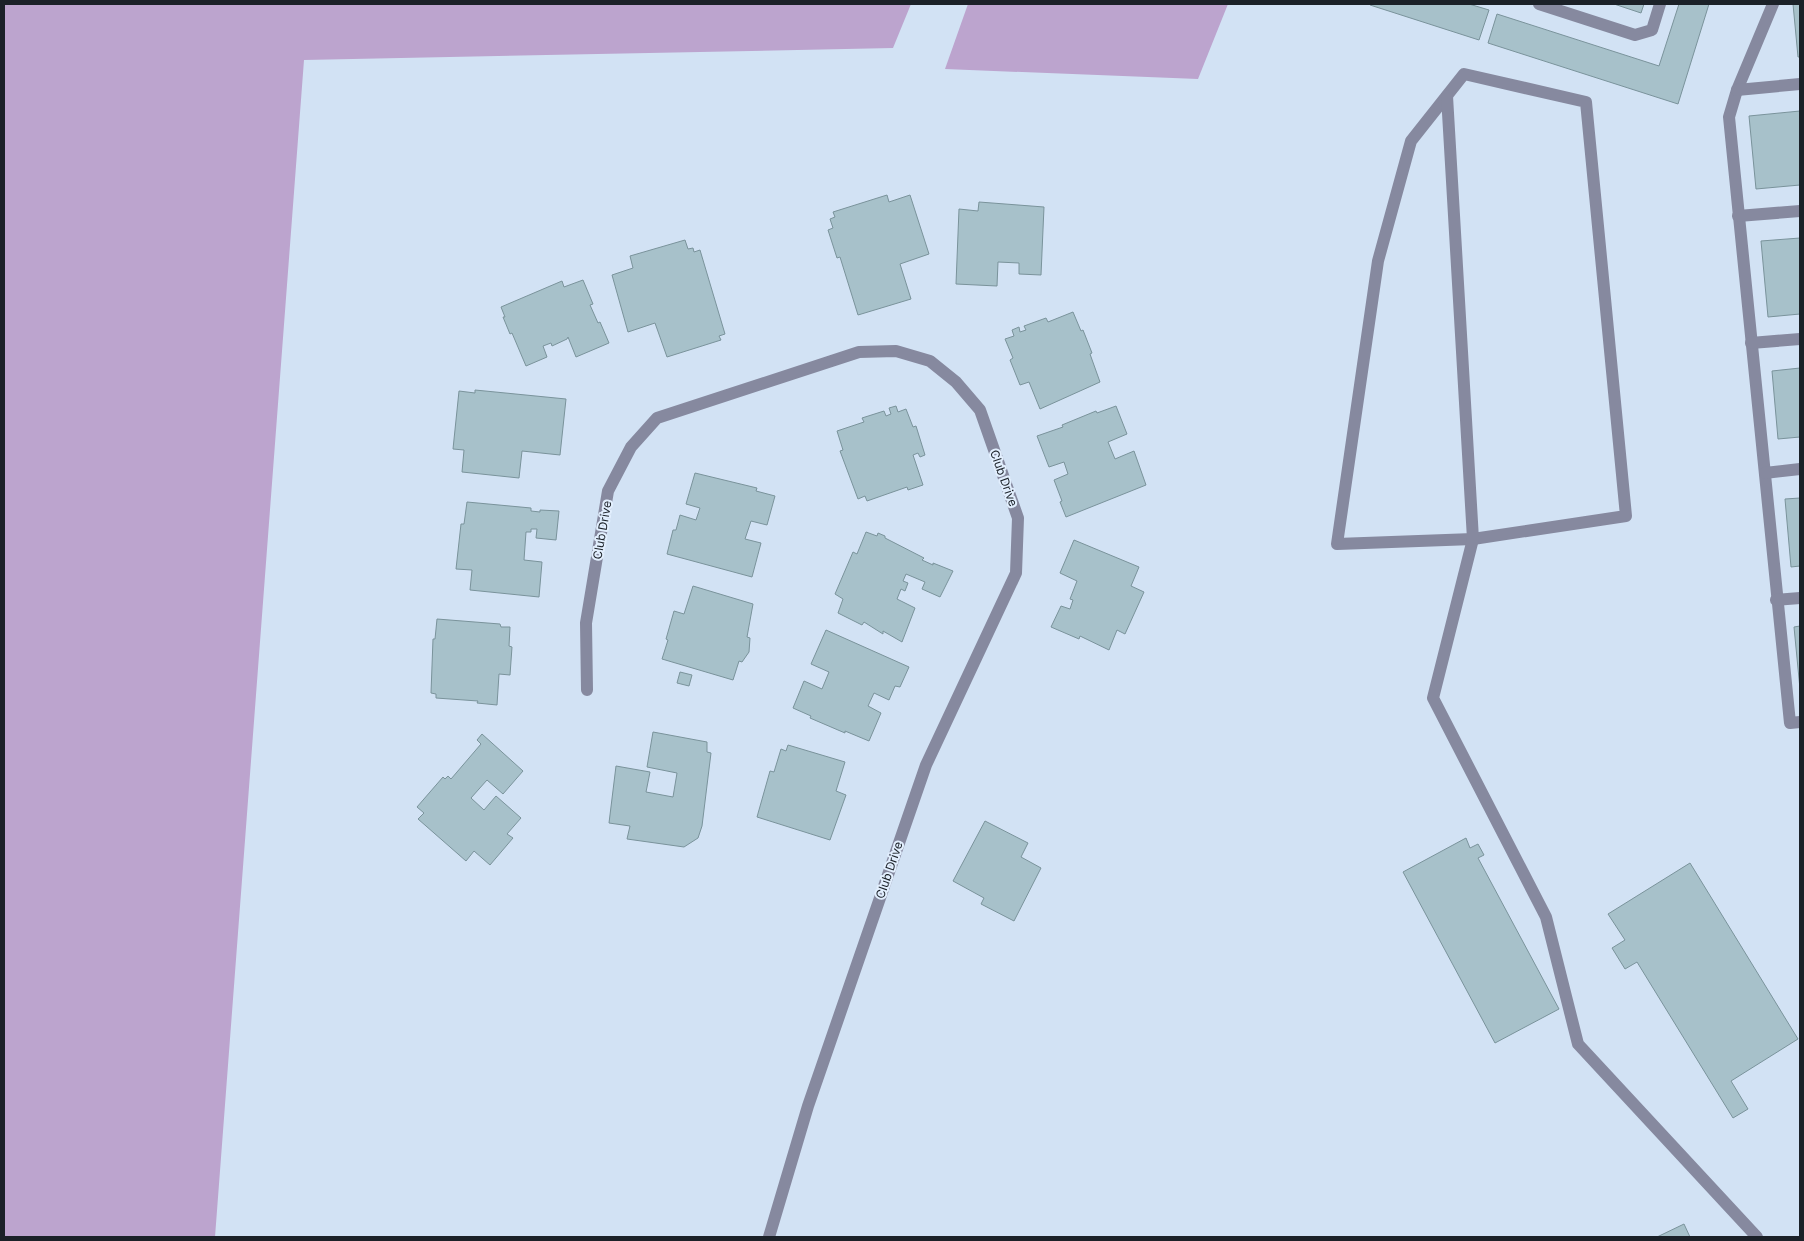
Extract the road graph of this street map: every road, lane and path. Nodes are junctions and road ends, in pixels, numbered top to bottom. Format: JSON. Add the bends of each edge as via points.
{"nodes":[{"id":1,"x":1539,"y":4,"type":"edge"},
{"id":2,"x":1660,"y":4,"type":"edge"},
{"id":3,"x":1773,"y":4,"type":"edge"},
{"id":4,"x":1567,"y":8,"type":"edge"},
{"id":5,"x":1800,"y":84,"type":"edge"},
{"id":6,"x":1737,"y":90,"type":"junction"},
{"id":7,"x":1447,"y":96,"type":"junction"},
{"id":8,"x":1800,"y":211,"type":"edge"},
{"id":9,"x":1738,"y":216,"type":"junction"},
{"id":10,"x":1800,"y":339,"type":"edge"},
{"id":11,"x":1751,"y":343,"type":"junction"},
{"id":12,"x":1800,"y":469,"type":"edge"},
{"id":13,"x":1765,"y":473,"type":"junction"},
{"id":14,"x":1473,"y":540,"type":"junction"},
{"id":15,"x":1800,"y":598,"type":"edge"},
{"id":16,"x":1776,"y":600,"type":"junction"},
{"id":17,"x":587,"y":690,"type":"dead end"},
{"id":18,"x":1800,"y":722,"type":"edge"},
{"id":19,"x":769,"y":1237,"type":"edge"},
{"id":20,"x":1757,"y":1237,"type":"edge"}],
"edges":[{"from":1,"to":4,"type":"street"},
{"from":2,"to":4,"type":"street","via":[[1652,30],[1635,35]]},
{"from":3,"to":6,"type":"street"},
{"from":5,"to":6,"type":"street"},
{"from":6,"to":9,"type":"street","via":[[1729,117]]},
{"from":7,"to":14,"type":"street"},
{"from":7,"to":14,"type":"street","via":[[1411,140],[1378,261],[1337,544]]},
{"from":7,"to":14,"type":"street","via":[[1464,74],[1586,102],[1626,516]]},
{"from":8,"to":9,"type":"street"},
{"from":9,"to":11,"type":"street"},
{"from":10,"to":11,"type":"street"},
{"from":11,"to":13,"type":"street"},
{"from":12,"to":13,"type":"street"},
{"from":13,"to":16,"type":"street"},
{"from":14,"to":20,"type":"street","via":[[1434,698],[1546,917],[1578,1044]]},
{"from":15,"to":16,"type":"street"},
{"from":16,"to":18,"type":"street","via":[[1790,723]]},
{"from":17,"to":19,"type":"street","name":"Club Drive","via":[[586,623],[608,491],[631,446],[657,418],[859,352],[896,351],[930,361],[956,382],[980,410],[1018,518],[1016,573],[926,765],[808,1106]]}]}
